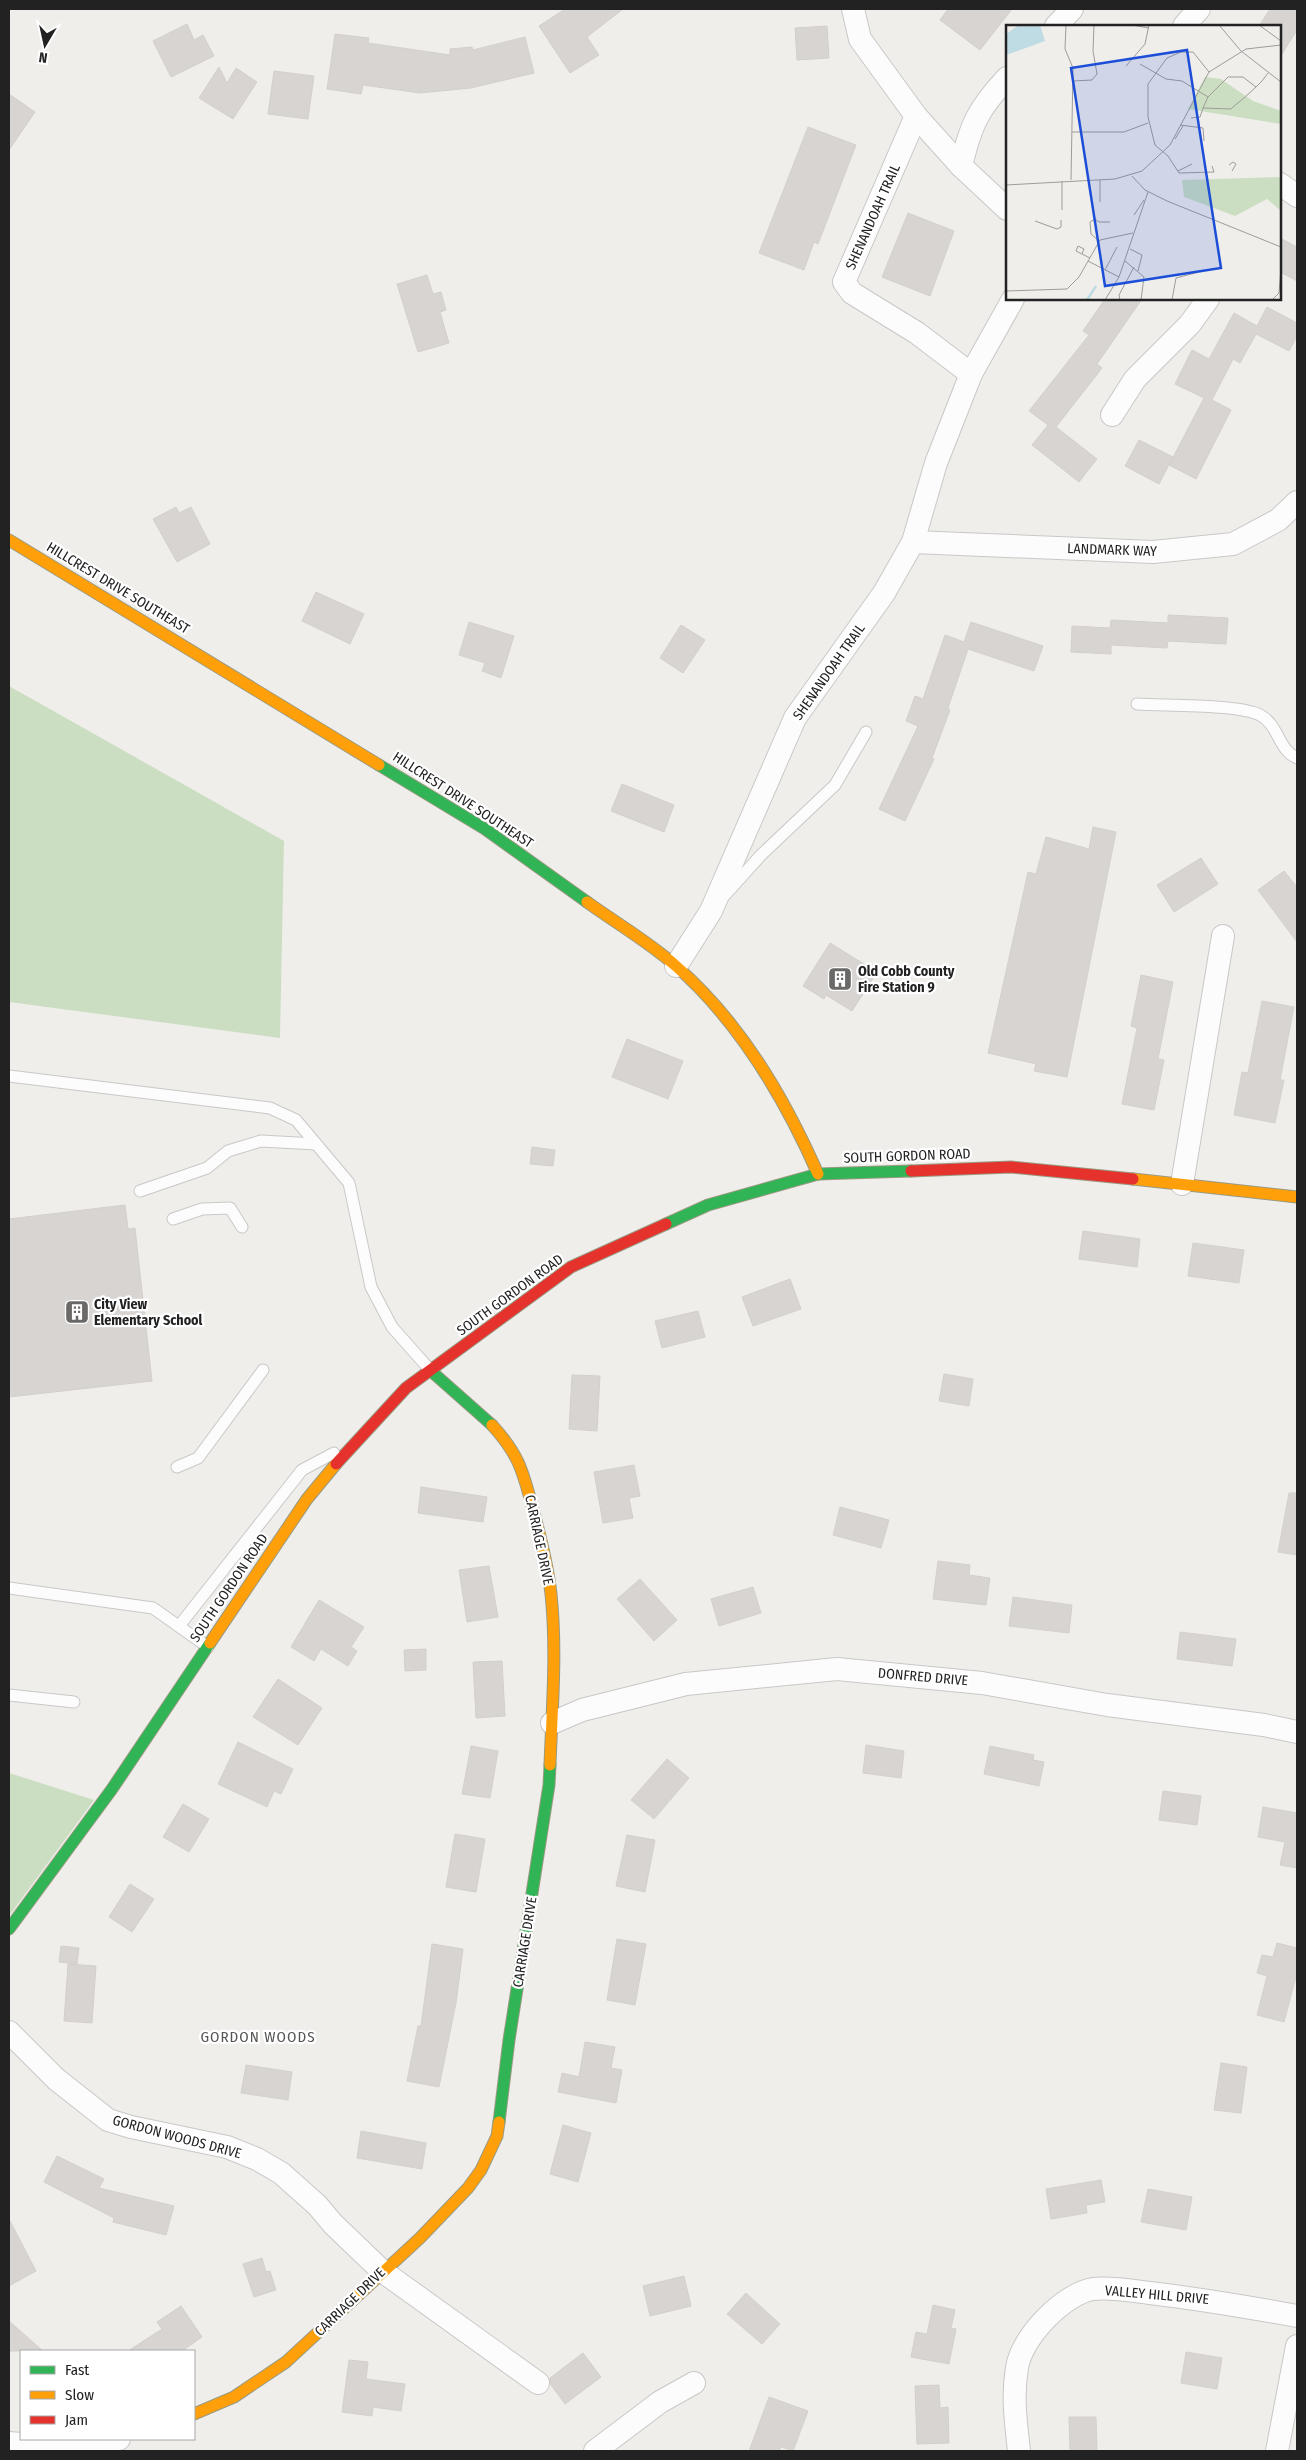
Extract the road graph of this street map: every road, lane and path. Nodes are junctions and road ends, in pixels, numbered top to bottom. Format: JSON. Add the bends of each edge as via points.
{"nodes":[{"id":1,"x":853,"y":9,"type":"edge"},
{"id":2,"x":1072,"y":9,"type":"edge"},
{"id":3,"x":1199,"y":9,"type":"edge"},
{"id":4,"x":1057,"y":25,"type":"edge"},
{"id":5,"x":1185,"y":25,"type":"edge"},
{"id":6,"x":1006,"y":79,"type":"edge"},
{"id":7,"x":916,"y":116,"type":"junction"},
{"id":8,"x":961,"y":166,"type":"junction"},
{"id":9,"x":1006,"y":208,"type":"edge"},
{"id":10,"x":1012,"y":300,"type":"edge"},
{"id":11,"x":1207,"y":300,"type":"edge"},
{"id":12,"x":971,"y":374,"type":"junction"},
{"id":13,"x":1112,"y":415,"type":"dead end"},
{"id":14,"x":1296,"y":504,"type":"edge"},
{"id":15,"x":9,"y":540,"type":"edge"},
{"id":16,"x":913,"y":542,"type":"junction"},
{"id":17,"x":1137,"y":704,"type":"dead end"},
{"id":18,"x":866,"y":732,"type":"dead end"},
{"id":19,"x":1297,"y":758,"type":"edge"},
{"id":20,"x":711,"y":911,"type":"junction"},
{"id":21,"x":1223,"y":936,"type":"dead end"},
{"id":22,"x":676,"y":966,"type":"junction"},
{"id":23,"x":9,"y":1076,"type":"edge"},
{"id":24,"x":316,"y":1144,"type":"junction"},
{"id":25,"x":818,"y":1174,"type":"junction"},
{"id":26,"x":1182,"y":1184,"type":"junction"},
{"id":27,"x":140,"y":1191,"type":"dead end"},
{"id":28,"x":1297,"y":1197,"type":"edge"},
{"id":29,"x":173,"y":1219,"type":"dead end"},
{"id":30,"x":242,"y":1227,"type":"dead end"},
{"id":31,"x":263,"y":1370,"type":"dead end"},
{"id":32,"x":431,"y":1371,"type":"junction"},
{"id":33,"x":353,"y":1443,"type":"junction"},
{"id":34,"x":178,"y":1467,"type":"dead end"},
{"id":35,"x":9,"y":1588,"type":"edge"},
{"id":36,"x":180,"y":1626,"type":"junction"},
{"id":37,"x":208,"y":1647,"type":"junction"},
{"id":38,"x":9,"y":1695,"type":"edge"},
{"id":39,"x":74,"y":1702,"type":"dead end"},
{"id":40,"x":552,"y":1723,"type":"junction"},
{"id":41,"x":1297,"y":1732,"type":"edge"},
{"id":42,"x":9,"y":1929,"type":"edge"},
{"id":43,"x":9,"y":2032,"type":"edge"},
{"id":44,"x":382,"y":2271,"type":"junction"},
{"id":45,"x":1297,"y":2316,"type":"edge"},
{"id":46,"x":1297,"y":2346,"type":"edge"},
{"id":47,"x":538,"y":2383,"type":"dead end"},
{"id":48,"x":694,"y":2383,"type":"dead end"},
{"id":49,"x":195,"y":2414,"type":"edge"},
{"id":50,"x":114,"y":2440,"type":"edge"},
{"id":51,"x":9,"y":2443,"type":"edge"},
{"id":52,"x":595,"y":2451,"type":"edge"},
{"id":53,"x":1019,"y":2451,"type":"edge"},
{"id":54,"x":1277,"y":2451,"type":"edge"}],
"edges":[{"from":1,"to":7,"type":"street","via":[[860,38]]},
{"from":2,"to":4,"type":"street"},
{"from":3,"to":5,"type":"street"},
{"from":6,"to":8,"type":"street","via":[[985,101],[969,133]]},
{"from":7,"to":8,"type":"street"},
{"from":7,"to":12,"type":"street","name":"SHENANDOAH TRAIL","via":[[844,282],[852,293],[917,334]]},
{"from":8,"to":9,"type":"street"},
{"from":10,"to":12,"type":"street","name":"SHENANDOAH TRAIL"},
{"from":11,"to":13,"type":"street","via":[[1190,324],[1135,379]]},
{"from":12,"to":16,"type":"street","name":"SHENANDOAH TRAIL","via":[[936,462]]},
{"from":14,"to":16,"type":"street","name":"LANDMARK WAY","via":[[1278,520],[1233,544],[1162,551]]},
{"from":15,"to":22,"type":"street","name":"HILLCREST DRIVE SOUTHEAST","via":[[485,829]]},
{"from":16,"to":20,"type":"street","name":"SHENANDOAH TRAIL","via":[[884,593],[795,718]]},
{"from":17,"to":19,"type":"lane","via":[[1238,710],[1260,715],[1272,725],[1284,748]]},
{"from":18,"to":20,"type":"lane","via":[[835,785],[761,855]]},
{"from":20,"to":22,"type":"street","name":"SHENANDOAH TRAIL"},
{"from":21,"to":26,"type":"street"},
{"from":22,"to":25,"type":"street","name":"HILLCREST DRIVE SOUTHEAST","via":[[739,1032],[795,1122]]},
{"from":23,"to":24,"type":"lane","via":[[270,1108],[296,1120]]},
{"from":24,"to":27,"type":"lane","via":[[261,1141],[228,1151],[207,1168]]},
{"from":24,"to":32,"type":"lane","via":[[349,1183],[371,1288],[392,1327]]},
{"from":25,"to":26,"type":"street","name":"SOUTH GORDON ROAD","via":[[1011,1167]]},
{"from":25,"to":32,"type":"street","name":"SOUTH GORDON ROAD","via":[[708,1205],[571,1267]]},
{"from":26,"to":28,"type":"street","name":"SOUTH GORDON ROAD"},
{"from":29,"to":30,"type":"lane","via":[[202,1209],[230,1208]]},
{"from":31,"to":34,"type":"lane","via":[[198,1458]]},
{"from":32,"to":33,"type":"street","name":"SOUTH GORDON ROAD","via":[[406,1388]]},
{"from":32,"to":40,"type":"street","name":"CARRIAGE DRIVE","via":[[483,1415],[509,1444],[520,1463],[539,1533],[550,1594],[554,1655]]},
{"from":33,"to":36,"type":"lane","via":[[302,1470]]},
{"from":33,"to":37,"type":"street","name":"SOUTH GORDON ROAD","via":[[307,1499]]},
{"from":35,"to":36,"type":"lane","via":[[154,1608]]},
{"from":36,"to":37,"type":"lane"},
{"from":37,"to":42,"type":"street","name":"SOUTH GORDON ROAD","via":[[112,1789]]},
{"from":38,"to":39,"type":"lane"},
{"from":40,"to":41,"type":"street","name":"DONFRED DRIVE","via":[[582,1710],[686,1684],[837,1669],[982,1682],[1107,1705]]},
{"from":40,"to":44,"type":"street","name":"CARRIAGE DRIVE","via":[[549,1785],[497,2136],[481,2170],[468,2188],[420,2238]]},
{"from":43,"to":44,"type":"street","name":"GORDON WOODS DRIVE","via":[[56,2079],[108,2120],[227,2147],[282,2173]]},
{"from":44,"to":47,"type":"street","name":"GORDON WOODS DRIVE"},
{"from":44,"to":49,"type":"street","name":"CARRIAGE DRIVE","via":[[286,2362],[234,2397]]},
{"from":45,"to":53,"type":"street","name":"VALLEY HILL DRIVE","via":[[1210,2300],[1135,2291],[1092,2289],[1068,2300],[1040,2323],[1025,2344],[1017,2366],[1014,2403]]},
{"from":46,"to":54,"type":"street"},
{"from":48,"to":52,"type":"street","via":[[660,2402]]},
{"from":50,"to":51,"type":"street","via":[[70,2448]]}]}
